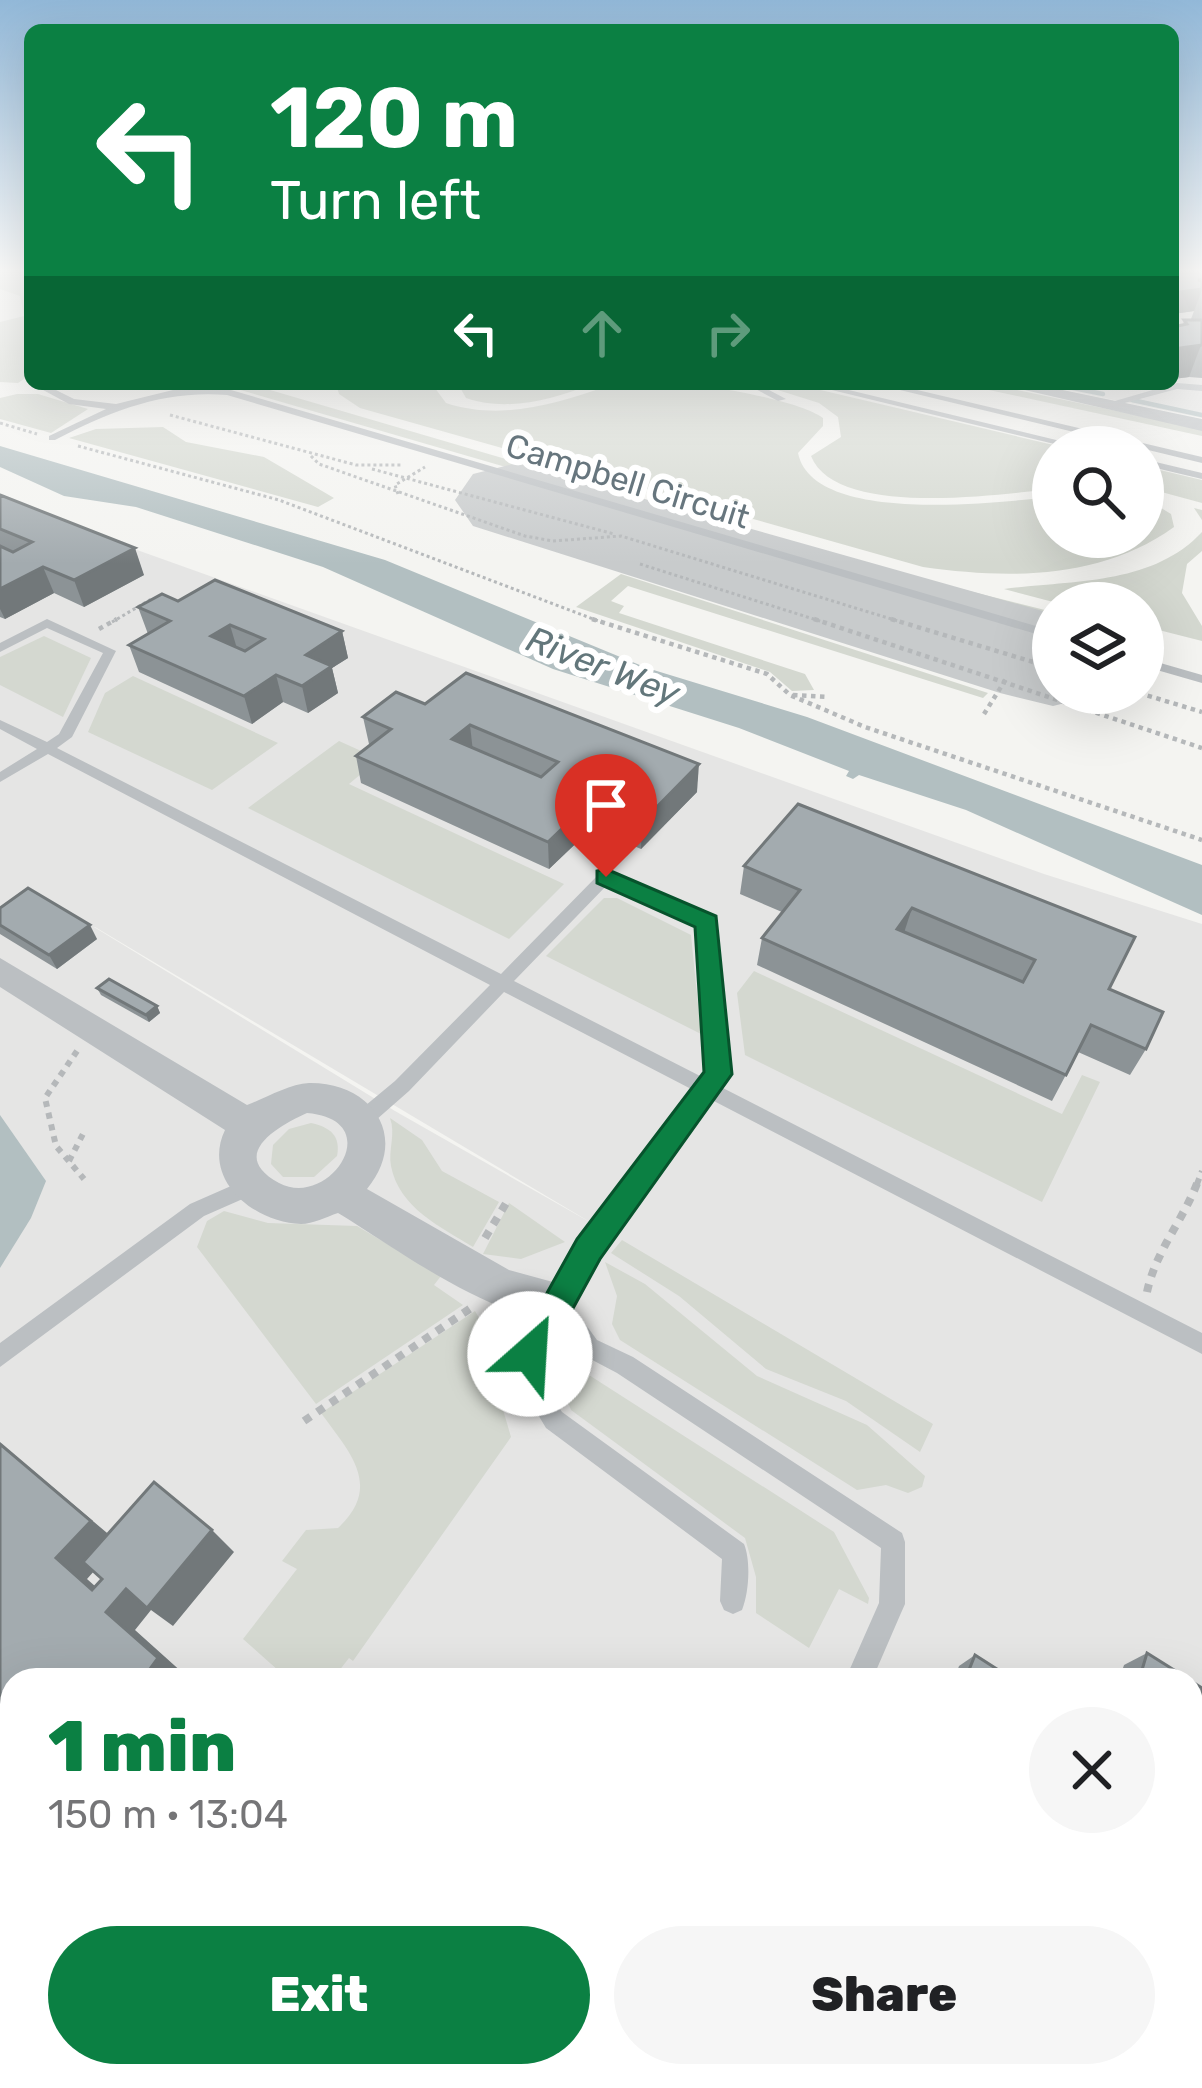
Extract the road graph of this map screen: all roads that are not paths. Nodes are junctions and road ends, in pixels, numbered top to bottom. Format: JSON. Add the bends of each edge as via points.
{"nodes":[{"id":1,"x":49,"y":390,"type":"edge"},
{"id":2,"x":178,"y":390,"type":"edge"},
{"id":3,"x":207,"y":390,"type":"edge"},
{"id":4,"x":764,"y":390,"type":"edge"},
{"id":5,"x":837,"y":390,"type":"edge"},
{"id":6,"x":905,"y":390,"type":"edge"},
{"id":7,"x":1042,"y":390,"type":"edge"},
{"id":8,"x":1159,"y":390,"type":"edge"},
{"id":9,"x":781,"y":398,"type":"dead end"},
{"id":10,"x":1111,"y":402,"type":"junction"},
{"id":11,"x":121,"y":405,"type":"junction"},
{"id":12,"x":1202,"y":425,"type":"edge"},
{"id":13,"x":1032,"y":436,"type":"edge"},
{"id":14,"x":52,"y":438,"type":"road end"},
{"id":15,"x":1202,"y":460,"type":"edge"},
{"id":16,"x":1164,"y":467,"type":"edge"},
{"id":17,"x":1202,"y":476,"type":"edge"},
{"id":18,"x":1032,"y":629,"type":"edge"},
{"id":19,"x":0,"y":648,"type":"edge"},
{"id":20,"x":1164,"y":668,"type":"edge"},
{"id":21,"x":1202,"y":679,"type":"edge"},
{"id":22,"x":0,"y":724,"type":"edge"},
{"id":23,"x":49,"y":750,"type":"junction"},
{"id":24,"x":0,"y":778,"type":"edge"},
{"id":25,"x":0,"y":970,"type":"edge"},
{"id":26,"x":502,"y":982,"type":"junction"},
{"id":27,"x":710,"y":1091,"type":"junction"},
{"id":28,"x":361,"y":1120,"type":"junction"},
{"id":29,"x":251,"y":1127,"type":"junction"},
{"id":30,"x":248,"y":1188,"type":"junction"},
{"id":31,"x":337,"y":1192,"type":"junction"},
{"id":32,"x":556,"y":1301,"type":"junction"},
{"id":33,"x":1202,"y":1344,"type":"edge"},
{"id":34,"x":0,"y":1356,"type":"edge"},
{"id":35,"x":733,"y":1601,"type":"dead end"},
{"id":36,"x":864,"y":1668,"type":"edge"}],
"edges":[{"from":1,"to":11,"type":"lane","via":[[72,402]]},
{"from":2,"to":11,"type":"lane","name":"Campbell Circuit"},
{"from":3,"to":18,"type":"lane","name":"Campbell Circuit"},
{"from":4,"to":9,"type":"lane"},
{"from":5,"to":13,"type":"lane"},
{"from":6,"to":15,"type":"lane"},
{"from":7,"to":10,"type":"street"},
{"from":8,"to":10,"type":"lane"},
{"from":10,"to":12,"type":"street"},
{"from":11,"to":14,"type":"lane","name":"Campbell Circuit"},
{"from":16,"to":17,"type":"lane"},
{"from":19,"to":23,"type":"lane","via":[[47,623],[110,651],[65,737]]},
{"from":20,"to":21,"type":"lane"},
{"from":22,"to":23,"type":"lane"},
{"from":23,"to":24,"type":"lane"},
{"from":23,"to":26,"type":"lane"},
{"from":25,"to":29,"type":"street"},
{"from":26,"to":27,"type":"lane"},
{"from":26,"to":27,"type":"lane","via":[[606,877],[707,922],[720,1060]]},
{"from":26,"to":28,"type":"lane"},
{"from":27,"to":32,"type":"lane"},
{"from":27,"to":33,"type":"lane"},
{"from":28,"to":29,"type":"street","via":[[343,1103],[304,1098]]},
{"from":28,"to":31,"type":"street","via":[[364,1162]]},
{"from":29,"to":30,"type":"street","via":[[238,1158]]},
{"from":30,"to":31,"type":"street","via":[[298,1205]]},
{"from":30,"to":34,"type":"lane","via":[[197,1210]]},
{"from":31,"to":32,"type":"street","via":[[500,1288]]},
{"from":32,"to":35,"type":"lane","via":[[530,1354],[536,1393],[554,1420],[735,1553]]},
{"from":32,"to":36,"type":"lane","via":[[589,1346],[893,1542],[892,1604]]}]}
